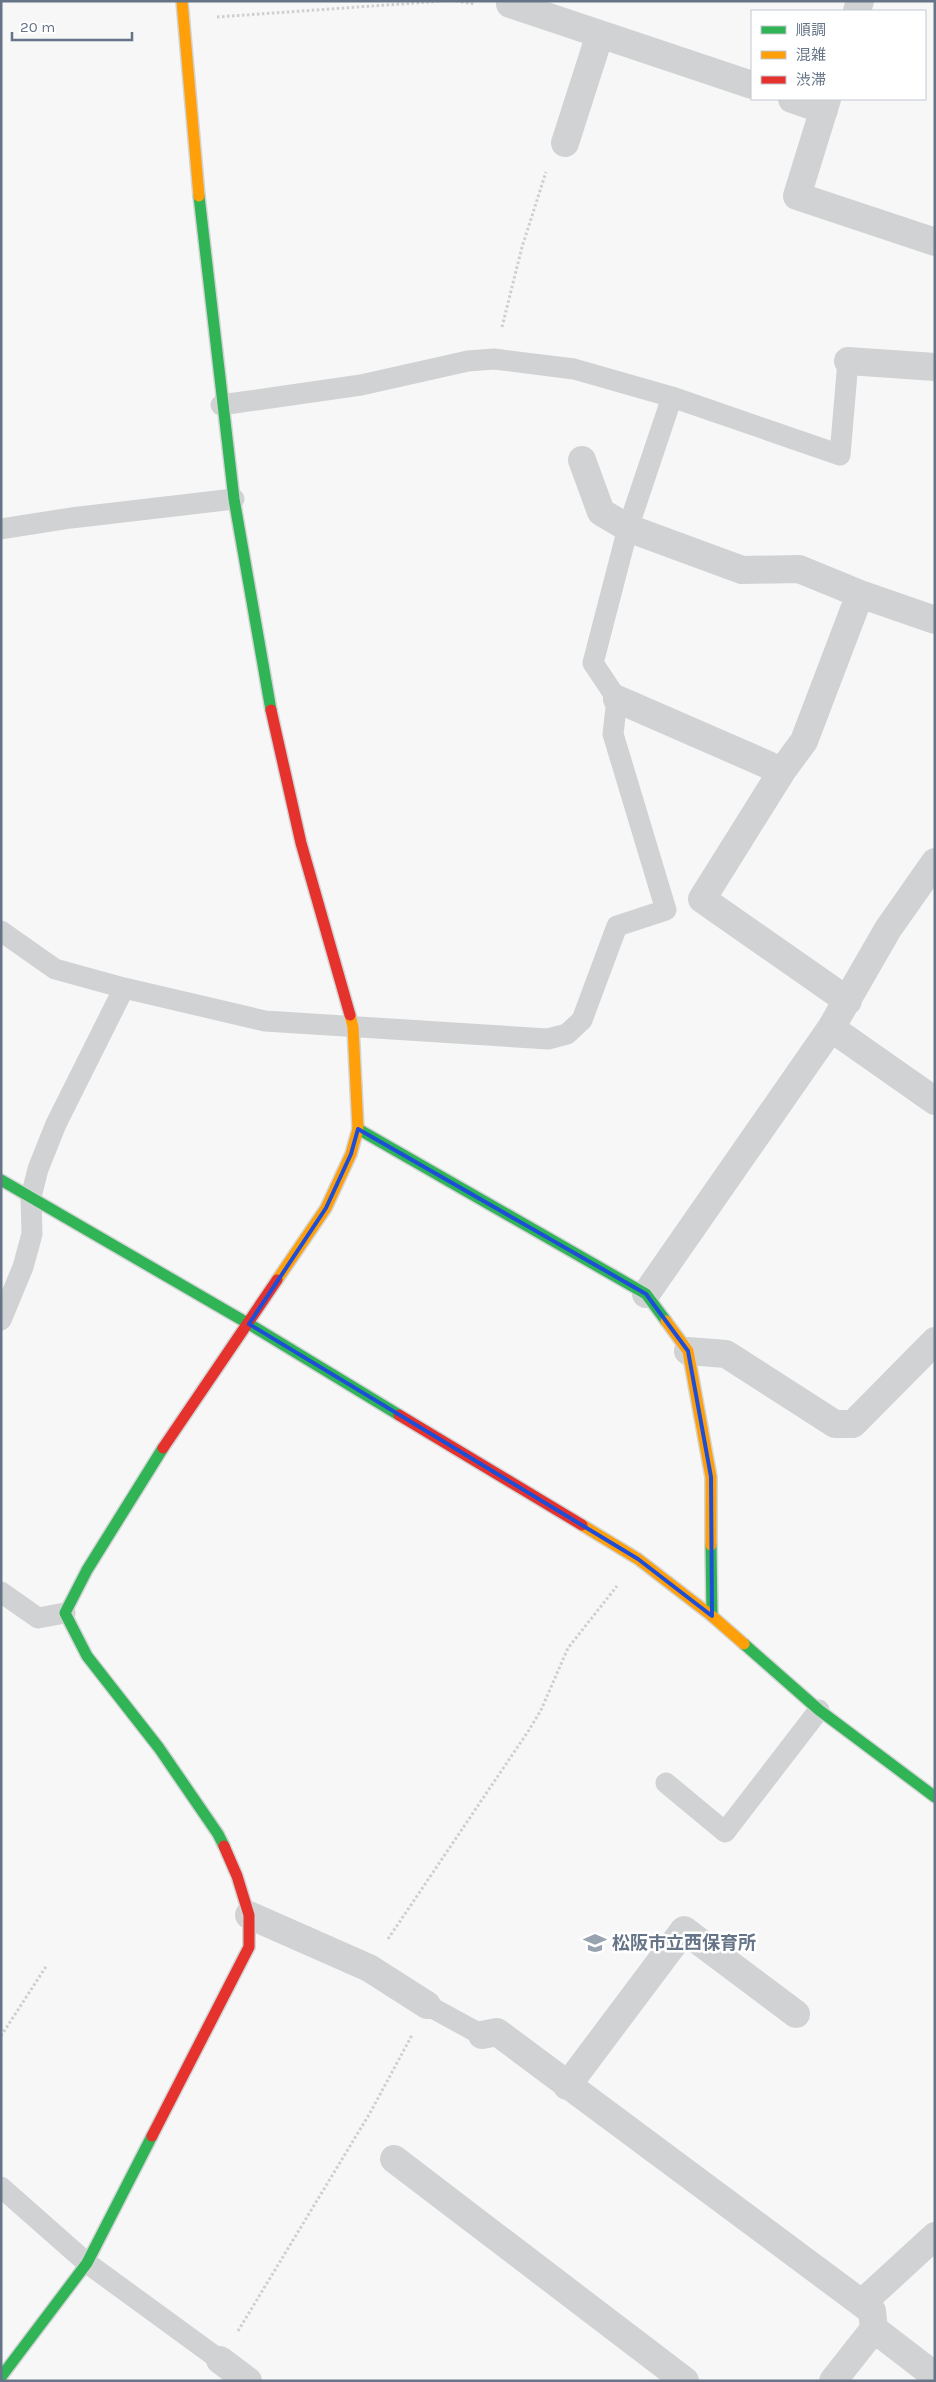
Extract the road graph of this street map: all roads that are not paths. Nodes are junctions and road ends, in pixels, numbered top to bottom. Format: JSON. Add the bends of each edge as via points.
{"nodes":[{"id":1,"x":182,"y":1,"type":"edge"},
{"id":2,"x":511,"y":1,"type":"edge"},
{"id":3,"x":600,"y":34,"type":"junction"},
{"id":4,"x":751,"y":85,"type":"edge"},
{"id":5,"x":799,"y":100,"type":"edge"},
{"id":6,"x":826,"y":104,"type":"edge"},
{"id":7,"x":565,"y":143,"type":"road end"},
{"id":8,"x":935,"y":242,"type":"edge"},
{"id":9,"x":848,"y":361,"type":"joint"},
{"id":10,"x":935,"y":367,"type":"edge"},
{"id":11,"x":672,"y":398,"type":"junction"},
{"id":12,"x":221,"y":406,"type":"junction"},
{"id":13,"x":582,"y":460,"type":"dead end"},
{"id":14,"x":234,"y":499,"type":"junction"},
{"id":15,"x":628,"y":528,"type":"junction"},
{"id":16,"x":1,"y":529,"type":"edge"},
{"id":17,"x":860,"y":594,"type":"junction"},
{"id":18,"x":935,"y":620,"type":"edge"},
{"id":19,"x":616,"y":699,"type":"junction"},
{"id":20,"x":782,"y":771,"type":"junction"},
{"id":21,"x":935,"y":862,"type":"edge"},
{"id":22,"x":1,"y":931,"type":"edge"},
{"id":23,"x":124,"y":988,"type":"junction"},
{"id":24,"x":848,"y":1001,"type":"junction"},
{"id":25,"x":353,"y":1026,"type":"junction"},
{"id":26,"x":832,"y":1028,"type":"junction"},
{"id":27,"x":935,"y":1101,"type":"edge"},
{"id":28,"x":358,"y":1129,"type":"junction"},
{"id":29,"x":1,"y":1180,"type":"edge"},
{"id":30,"x":31,"y":1197,"type":"junction"},
{"id":31,"x":646,"y":1294,"type":"junction"},
{"id":32,"x":1,"y":1320,"type":"edge"},
{"id":33,"x":249,"y":1324,"type":"junction"},
{"id":34,"x":935,"y":1341,"type":"edge"},
{"id":35,"x":688,"y":1351,"type":"junction"},
{"id":36,"x":1,"y":1592,"type":"edge"},
{"id":37,"x":65,"y":1613,"type":"junction"},
{"id":38,"x":712,"y":1616,"type":"junction"},
{"id":39,"x":819,"y":1710,"type":"junction"},
{"id":40,"x":666,"y":1783,"type":"dead end"},
{"id":41,"x":935,"y":1797,"type":"edge"},
{"id":42,"x":250,"y":1915,"type":"junction"},
{"id":43,"x":427,"y":2006,"type":"joint"},
{"id":44,"x":796,"y":2014,"type":"dead end"},
{"id":45,"x":482,"y":2036,"type":"joint"},
{"id":46,"x":568,"y":2086,"type":"junction"},
{"id":47,"x":394,"y":2159,"type":"dead end"},
{"id":48,"x":1,"y":2187,"type":"edge"},
{"id":49,"x":935,"y":2236,"type":"edge"},
{"id":50,"x":87,"y":2263,"type":"junction"},
{"id":51,"x":862,"y":2303,"type":"junction"},
{"id":52,"x":874,"y":2329,"type":"junction"},
{"id":53,"x":220,"y":2360,"type":"joint"},
{"id":54,"x":935,"y":2376,"type":"edge"},
{"id":55,"x":1,"y":2377,"type":"edge"},
{"id":56,"x":248,"y":2381,"type":"edge"},
{"id":57,"x":685,"y":2381,"type":"edge"},
{"id":58,"x":833,"y":2381,"type":"edge"}],
"edges":[{"from":1,"to":12,"type":"street"},
{"from":2,"to":3,"type":"street","via":[[510,4]]},
{"from":3,"to":4,"type":"street"},
{"from":3,"to":7,"type":"street"},
{"from":5,"to":6,"type":"street"},
{"from":6,"to":8,"type":"street","via":[[797,196]]},
{"from":9,"to":10,"type":"street"},
{"from":9,"to":11,"type":"lane","via":[[840,455]]},
{"from":11,"to":12,"type":"lane","via":[[574,370],[494,360],[459,363],[361,386]]},
{"from":11,"to":15,"type":"lane"},
{"from":12,"to":14,"type":"street"},
{"from":13,"to":15,"type":"street","via":[[601,512]]},
{"from":14,"to":16,"type":"lane"},
{"from":14,"to":25,"type":"street","via":[[268,700],[301,843]]},
{"from":15,"to":17,"type":"street","via":[[742,570],[799,569]]},
{"from":15,"to":19,"type":"lane","via":[[593,663]]},
{"from":17,"to":18,"type":"street"},
{"from":17,"to":20,"type":"street","via":[[804,741]]},
{"from":19,"to":20,"type":"street"},
{"from":19,"to":25,"type":"lane","via":[[613,734],[666,910],[616,926],[582,1020],[567,1034],[548,1038]]},
{"from":20,"to":24,"type":"street","via":[[702,899]]},
{"from":21,"to":24,"type":"street","via":[[888,929]]},
{"from":22,"to":23,"type":"lane","via":[[55,968]]},
{"from":23,"to":25,"type":"lane","via":[[266,1020]]},
{"from":23,"to":30,"type":"lane","via":[[56,1124]]},
{"from":24,"to":26,"type":"street"},
{"from":25,"to":28,"type":"street"},
{"from":26,"to":27,"type":"street"},
{"from":26,"to":31,"type":"street"},
{"from":28,"to":31,"type":"street"},
{"from":28,"to":33,"type":"street","via":[[351,1154],[326,1208]]},
{"from":29,"to":30,"type":"street"},
{"from":30,"to":32,"type":"lane","via":[[32,1234],[23,1267]]},
{"from":30,"to":33,"type":"street"},
{"from":31,"to":35,"type":"street"},
{"from":33,"to":37,"type":"street","via":[[137,1487]]},
{"from":33,"to":38,"type":"street","via":[[638,1559]]},
{"from":34,"to":35,"type":"street","via":[[853,1424],[835,1424],[726,1354]]},
{"from":35,"to":38,"type":"street","via":[[711,1477]]},
{"from":36,"to":37,"type":"lane","via":[[38,1618]]},
{"from":37,"to":42,"type":"street","via":[[87,1656],[159,1748],[218,1834]]},
{"from":38,"to":39,"type":"street"},
{"from":39,"to":40,"type":"lane","via":[[725,1832]]},
{"from":39,"to":41,"type":"street"},
{"from":42,"to":43,"type":"street","via":[[368,1968]]},
{"from":42,"to":50,"type":"street","via":[[249,1947]]},
{"from":43,"to":45,"type":"lane"},
{"from":44,"to":46,"type":"street","via":[[684,1930]]},
{"from":45,"to":46,"type":"street","via":[[497,2032]]},
{"from":46,"to":51,"type":"street"},
{"from":47,"to":57,"type":"street"},
{"from":48,"to":50,"type":"lane"},
{"from":49,"to":51,"type":"street"},
{"from":50,"to":53,"type":"lane"},
{"from":50,"to":55,"type":"street"},
{"from":51,"to":52,"type":"street","via":[[872,2311]]},
{"from":52,"to":54,"type":"street"},
{"from":52,"to":58,"type":"street"},
{"from":53,"to":56,"type":"street"}]}
